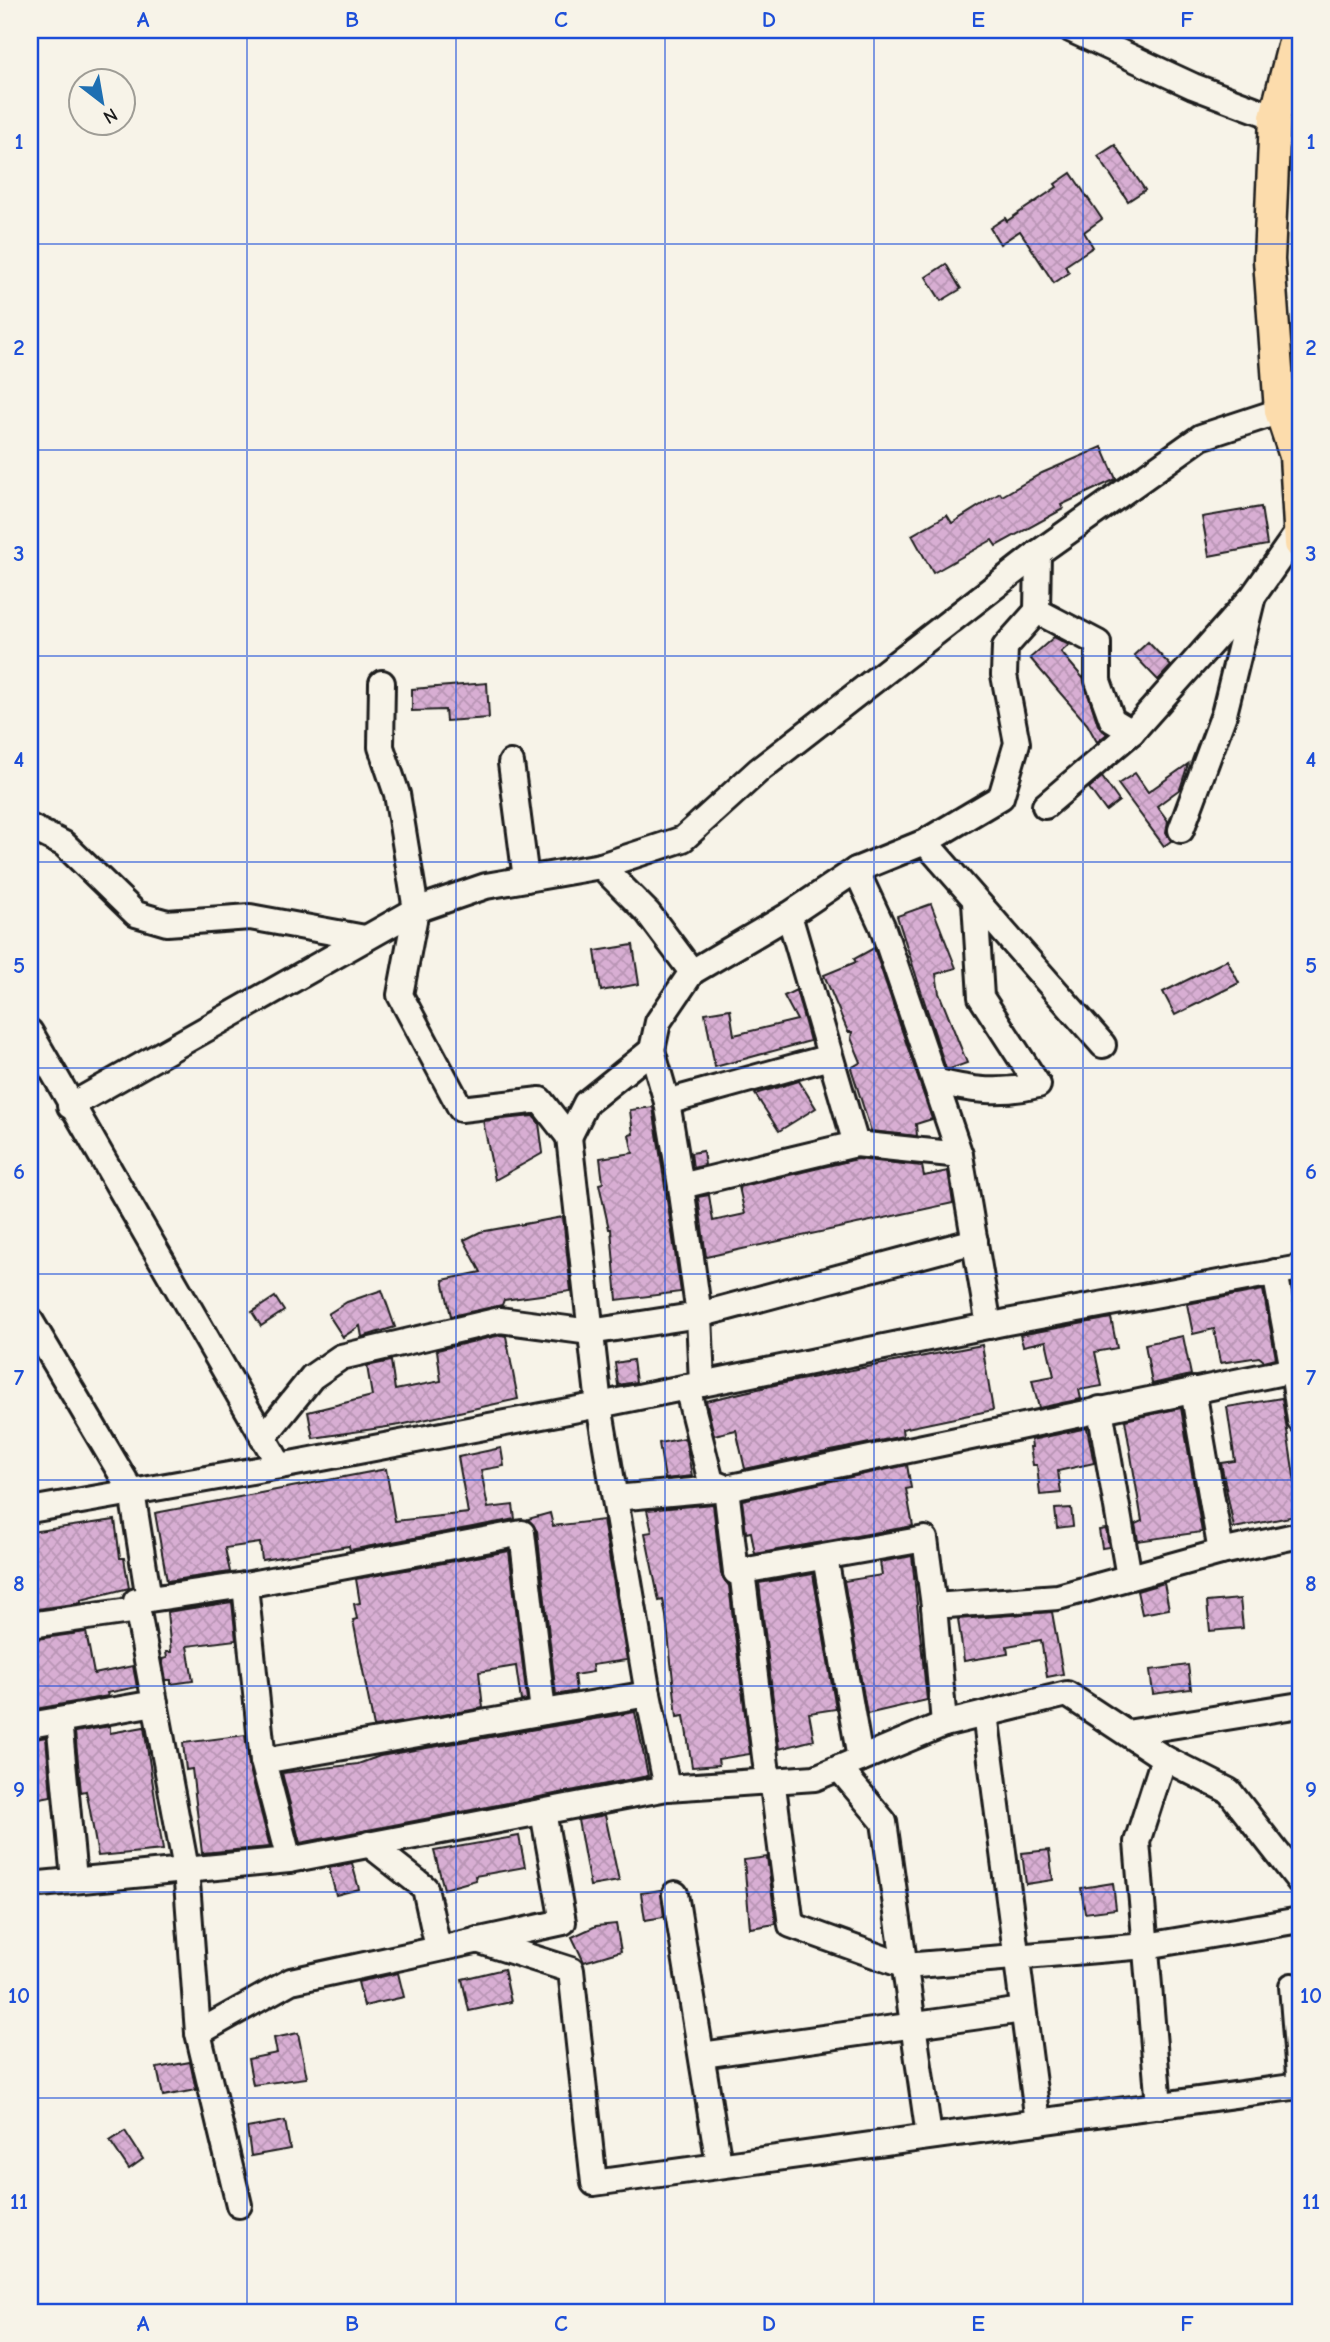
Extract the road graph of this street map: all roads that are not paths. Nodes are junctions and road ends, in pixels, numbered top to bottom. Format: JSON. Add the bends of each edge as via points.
{"nodes":[{"id":1,"x":1072,"y":30,"type":"edge"},
{"id":2,"x":1297,"y":30,"type":"edge"},
{"id":3,"x":1275,"y":117,"type":"junction"},
{"id":4,"x":1280,"y":411,"type":"junction"},
{"id":5,"x":1298,"y":454,"type":"edge"},
{"id":6,"x":1299,"y":538,"type":"edge"},
{"id":7,"x":1038,"y":553,"type":"junction"},
{"id":8,"x":1253,"y":596,"type":"junction"},
{"id":9,"x":1037,"y":611,"type":"junction"},
{"id":10,"x":382,"y":683,"type":"dead end"},
{"id":11,"x":1132,"y":732,"type":"junction"},
{"id":12,"x":511,"y":763,"type":"dead end"},
{"id":13,"x":1045,"y":806,"type":"dead end"},
{"id":14,"x":30,"y":827,"type":"edge"},
{"id":15,"x":1181,"y":830,"type":"dead end"},
{"id":16,"x":925,"y":842,"type":"junction"},
{"id":17,"x":601,"y":866,"type":"junction"},
{"id":18,"x":856,"y":870,"type":"junction"},
{"id":19,"x":526,"y":879,"type":"junction"},
{"id":20,"x":975,"y":902,"type":"junction"},
{"id":21,"x":416,"y":910,"type":"junction"},
{"id":22,"x":789,"y":915,"type":"junction"},
{"id":23,"x":365,"y":938,"type":"junction"},
{"id":24,"x":692,"y":972,"type":"junction"},
{"id":25,"x":30,"y":1032,"type":"edge"},
{"id":26,"x":1103,"y":1045,"type":"dead end"},
{"id":27,"x":652,"y":1050,"type":"junction"},
{"id":28,"x":830,"y":1057,"type":"junction"},
{"id":29,"x":935,"y":1081,"type":"junction"},
{"id":30,"x":667,"y":1102,"type":"junction"},
{"id":31,"x":70,"y":1106,"type":"junction"},
{"id":32,"x":569,"y":1137,"type":"junction"},
{"id":33,"x":856,"y":1144,"type":"junction"},
{"id":34,"x":960,"y":1155,"type":"junction"},
{"id":35,"x":681,"y":1186,"type":"junction"},
{"id":36,"x":975,"y":1241,"type":"junction"},
{"id":37,"x":1300,"y":1268,"type":"edge"},
{"id":38,"x":1275,"y":1272,"type":"junction"},
{"id":39,"x":699,"y":1315,"type":"junction"},
{"id":40,"x":30,"y":1320,"type":"edge"},
{"id":41,"x":989,"y":1326,"type":"junction"},
{"id":42,"x":590,"y":1332,"type":"junction"},
{"id":43,"x":1293,"y":1370,"type":"junction"},
{"id":44,"x":695,"y":1386,"type":"junction"},
{"id":45,"x":1193,"y":1390,"type":"junction"},
{"id":46,"x":599,"y":1405,"type":"junction"},
{"id":47,"x":1100,"y":1409,"type":"junction"},
{"id":48,"x":1300,"y":1420,"type":"edge"},
{"id":49,"x":263,"y":1438,"type":"junction"},
{"id":50,"x":279,"y":1466,"type":"junction"},
{"id":51,"x":726,"y":1488,"type":"junction"},
{"id":52,"x":132,"y":1492,"type":"junction"},
{"id":53,"x":615,"y":1498,"type":"junction"},
{"id":54,"x":30,"y":1510,"type":"edge"},
{"id":55,"x":1300,"y":1535,"type":"edge"},
{"id":56,"x":1221,"y":1552,"type":"junction"},
{"id":57,"x":825,"y":1557,"type":"junction"},
{"id":58,"x":736,"y":1572,"type":"junction"},
{"id":59,"x":1129,"y":1577,"type":"junction"},
{"id":60,"x":245,"y":1585,"type":"junction"},
{"id":61,"x":143,"y":1604,"type":"junction"},
{"id":62,"x":934,"y":1606,"type":"junction"},
{"id":63,"x":30,"y":1625,"type":"edge"},
{"id":64,"x":648,"y":1694,"type":"junction"},
{"id":65,"x":155,"y":1703,"type":"junction"},
{"id":66,"x":1300,"y":1705,"type":"edge"},
{"id":67,"x":542,"y":1712,"type":"junction"},
{"id":68,"x":985,"y":1714,"type":"junction"},
{"id":69,"x":59,"y":1720,"type":"junction"},
{"id":70,"x":944,"y":1724,"type":"junction"},
{"id":71,"x":30,"y":1725,"type":"edge"},
{"id":72,"x":1127,"y":1733,"type":"junction"},
{"id":73,"x":1164,"y":1758,"type":"junction"},
{"id":74,"x":263,"y":1761,"type":"junction"},
{"id":75,"x":849,"y":1763,"type":"junction"},
{"id":76,"x":762,"y":1781,"type":"junction"},
{"id":77,"x":667,"y":1788,"type":"junction"},
{"id":78,"x":543,"y":1812,"type":"junction"},
{"id":79,"x":369,"y":1844,"type":"junction"},
{"id":80,"x":289,"y":1860,"type":"junction"},
{"id":81,"x":186,"y":1869,"type":"junction"},
{"id":82,"x":74,"y":1879,"type":"junction"},
{"id":83,"x":1300,"y":1882,"type":"edge"},
{"id":84,"x":30,"y":1885,"type":"edge"},
{"id":85,"x":675,"y":1894,"type":"dead end"},
{"id":86,"x":1300,"y":1920,"type":"edge"},
{"id":87,"x":477,"y":1940,"type":"junction"},
{"id":88,"x":1146,"y":1946,"type":"junction"},
{"id":89,"x":438,"y":1948,"type":"junction"},
{"id":90,"x":1017,"y":1959,"type":"junction"},
{"id":91,"x":905,"y":1966,"type":"junction"},
{"id":92,"x":1292,"y":1986,"type":"dead end"},
{"id":93,"x":1023,"y":2010,"type":"junction"},
{"id":94,"x":913,"y":2026,"type":"junction"},
{"id":95,"x":198,"y":2033,"type":"junction"},
{"id":96,"x":702,"y":2055,"type":"junction"},
{"id":97,"x":1300,"y":2087,"type":"edge"},
{"id":98,"x":1159,"y":2106,"type":"junction"},
{"id":99,"x":1038,"y":2122,"type":"junction"},
{"id":100,"x":929,"y":2136,"type":"junction"},
{"id":101,"x":719,"y":2164,"type":"junction"},
{"id":102,"x":239,"y":2205,"type":"dead end"}],
"edges":[{"from":1,"to":3,"type":"street","via":[[1193,86]]},
{"from":2,"to":3,"type":"main road"},
{"from":3,"to":4,"type":"main road","via":[[1269,261]]},
{"from":4,"to":5,"type":"main road"},
{"from":4,"to":7,"type":"street","via":[[1201,436]]},
{"from":5,"to":6,"type":"main road"},
{"from":6,"to":8,"type":"street"},
{"from":7,"to":9,"type":"street"},
{"from":7,"to":17,"type":"street","via":[[759,770],[683,839]]},
{"from":8,"to":11,"type":"street"},
{"from":8,"to":15,"type":"street","via":[[1224,714]]},
{"from":9,"to":11,"type":"street","via":[[1098,643],[1098,681],[1112,720]]},
{"from":9,"to":16,"type":"street","via":[[1005,647],[1004,675],[1017,743],[1001,797]]},
{"from":10,"to":21,"type":"street","via":[[381,747],[397,794]]},
{"from":11,"to":13,"type":"street"},
{"from":12,"to":19,"type":"street"},
{"from":14,"to":23,"type":"street","via":[[64,844],[136,914],[167,923],[250,917]]},
{"from":16,"to":18,"type":"street"},
{"from":16,"to":20,"type":"street"},
{"from":17,"to":19,"type":"street"},
{"from":17,"to":24,"type":"street","via":[[648,913]]},
{"from":18,"to":22,"type":"street"},
{"from":18,"to":29,"type":"street","via":[[882,926]]},
{"from":19,"to":21,"type":"street","via":[[486,886]]},
{"from":20,"to":26,"type":"street"},
{"from":20,"to":29,"type":"street","via":[[981,997],[1038,1085],[1008,1092],[964,1089]]},
{"from":21,"to":23,"type":"street"},
{"from":21,"to":32,"type":"street","via":[[400,995],[461,1109],[540,1100]]},
{"from":22,"to":24,"type":"street"},
{"from":22,"to":28,"type":"street"},
{"from":23,"to":31,"type":"street"},
{"from":24,"to":27,"type":"street","via":[[658,1022]]},
{"from":25,"to":31,"type":"street"},
{"from":27,"to":30,"type":"street"},
{"from":27,"to":32,"type":"street","via":[[586,1103]]},
{"from":28,"to":30,"type":"street"},
{"from":28,"to":33,"type":"street"},
{"from":29,"to":34,"type":"street"},
{"from":30,"to":35,"type":"street"},
{"from":31,"to":49,"type":"street"},
{"from":32,"to":42,"type":"street"},
{"from":33,"to":34,"type":"street"},
{"from":33,"to":35,"type":"street"},
{"from":34,"to":36,"type":"street"},
{"from":35,"to":39,"type":"street"},
{"from":36,"to":39,"type":"street"},
{"from":36,"to":41,"type":"street"},
{"from":37,"to":38,"type":"street"},
{"from":38,"to":41,"type":"street"},
{"from":38,"to":43,"type":"street"},
{"from":39,"to":42,"type":"street"},
{"from":39,"to":44,"type":"street"},
{"from":40,"to":52,"type":"street"},
{"from":41,"to":44,"type":"street"},
{"from":42,"to":46,"type":"street"},
{"from":42,"to":49,"type":"street","via":[[500,1320],[341,1357],[312,1377]]},
{"from":43,"to":45,"type":"street"},
{"from":43,"to":48,"type":"street"},
{"from":44,"to":46,"type":"street"},
{"from":44,"to":51,"type":"street","via":[[711,1482]]},
{"from":45,"to":47,"type":"street"},
{"from":45,"to":56,"type":"street"},
{"from":46,"to":50,"type":"street"},
{"from":46,"to":53,"type":"street"},
{"from":47,"to":51,"type":"street"},
{"from":47,"to":59,"type":"street"},
{"from":49,"to":50,"type":"street"},
{"from":50,"to":52,"type":"street"},
{"from":51,"to":53,"type":"street"},
{"from":51,"to":58,"type":"street"},
{"from":52,"to":54,"type":"street"},
{"from":52,"to":61,"type":"street"},
{"from":53,"to":64,"type":"street"},
{"from":55,"to":56,"type":"street"},
{"from":56,"to":59,"type":"street"},
{"from":57,"to":58,"type":"street"},
{"from":57,"to":62,"type":"street","via":[[925,1539]]},
{"from":57,"to":75,"type":"street"},
{"from":58,"to":76,"type":"street","via":[[742,1571],[768,1780]]},
{"from":59,"to":62,"type":"street","via":[[1058,1597]]},
{"from":60,"to":61,"type":"street"},
{"from":60,"to":67,"type":"street","via":[[522,1533]]},
{"from":60,"to":74,"type":"street"},
{"from":61,"to":63,"type":"street"},
{"from":61,"to":65,"type":"street"},
{"from":62,"to":70,"type":"street"},
{"from":64,"to":67,"type":"street"},
{"from":64,"to":77,"type":"street"},
{"from":65,"to":69,"type":"street"},
{"from":65,"to":81,"type":"street"},
{"from":66,"to":72,"type":"street"},
{"from":67,"to":74,"type":"street"},
{"from":68,"to":70,"type":"street"},
{"from":68,"to":72,"type":"street","via":[[1068,1694]]},
{"from":68,"to":90,"type":"street"},
{"from":69,"to":71,"type":"street"},
{"from":69,"to":82,"type":"street"},
{"from":70,"to":75,"type":"street"},
{"from":72,"to":73,"type":"street"},
{"from":73,"to":83,"type":"street","via":[[1229,1791]]},
{"from":73,"to":88,"type":"street","via":[[1137,1842]]},
{"from":74,"to":80,"type":"street"},
{"from":75,"to":76,"type":"street","via":[[815,1778]]},
{"from":75,"to":91,"type":"street","via":[[884,1822]]},
{"from":76,"to":77,"type":"street"},
{"from":76,"to":91,"type":"street","via":[[773,1786],[791,1925]]},
{"from":77,"to":78,"type":"street"},
{"from":78,"to":79,"type":"street"},
{"from":78,"to":87,"type":"street","via":[[563,1922]]},
{"from":79,"to":80,"type":"street"},
{"from":79,"to":89,"type":"street","via":[[425,1888]]},
{"from":80,"to":81,"type":"street"},
{"from":81,"to":82,"type":"street"},
{"from":81,"to":95,"type":"street"},
{"from":82,"to":84,"type":"street"},
{"from":85,"to":96,"type":"street"},
{"from":86,"to":88,"type":"street"},
{"from":87,"to":89,"type":"street"},
{"from":87,"to":101,"type":"street","via":[[571,1970],[594,2183]]},
{"from":88,"to":90,"type":"street"},
{"from":88,"to":98,"type":"street"},
{"from":89,"to":95,"type":"street","via":[[291,1981]]},
{"from":90,"to":91,"type":"street"},
{"from":90,"to":93,"type":"street"},
{"from":91,"to":94,"type":"street"},
{"from":92,"to":97,"type":"street"},
{"from":93,"to":94,"type":"street"},
{"from":93,"to":99,"type":"street"},
{"from":94,"to":96,"type":"street"},
{"from":94,"to":100,"type":"street"},
{"from":95,"to":102,"type":"street"},
{"from":96,"to":101,"type":"street"},
{"from":97,"to":98,"type":"street"},
{"from":98,"to":99,"type":"street"},
{"from":99,"to":100,"type":"street"},
{"from":100,"to":101,"type":"street"}]}
